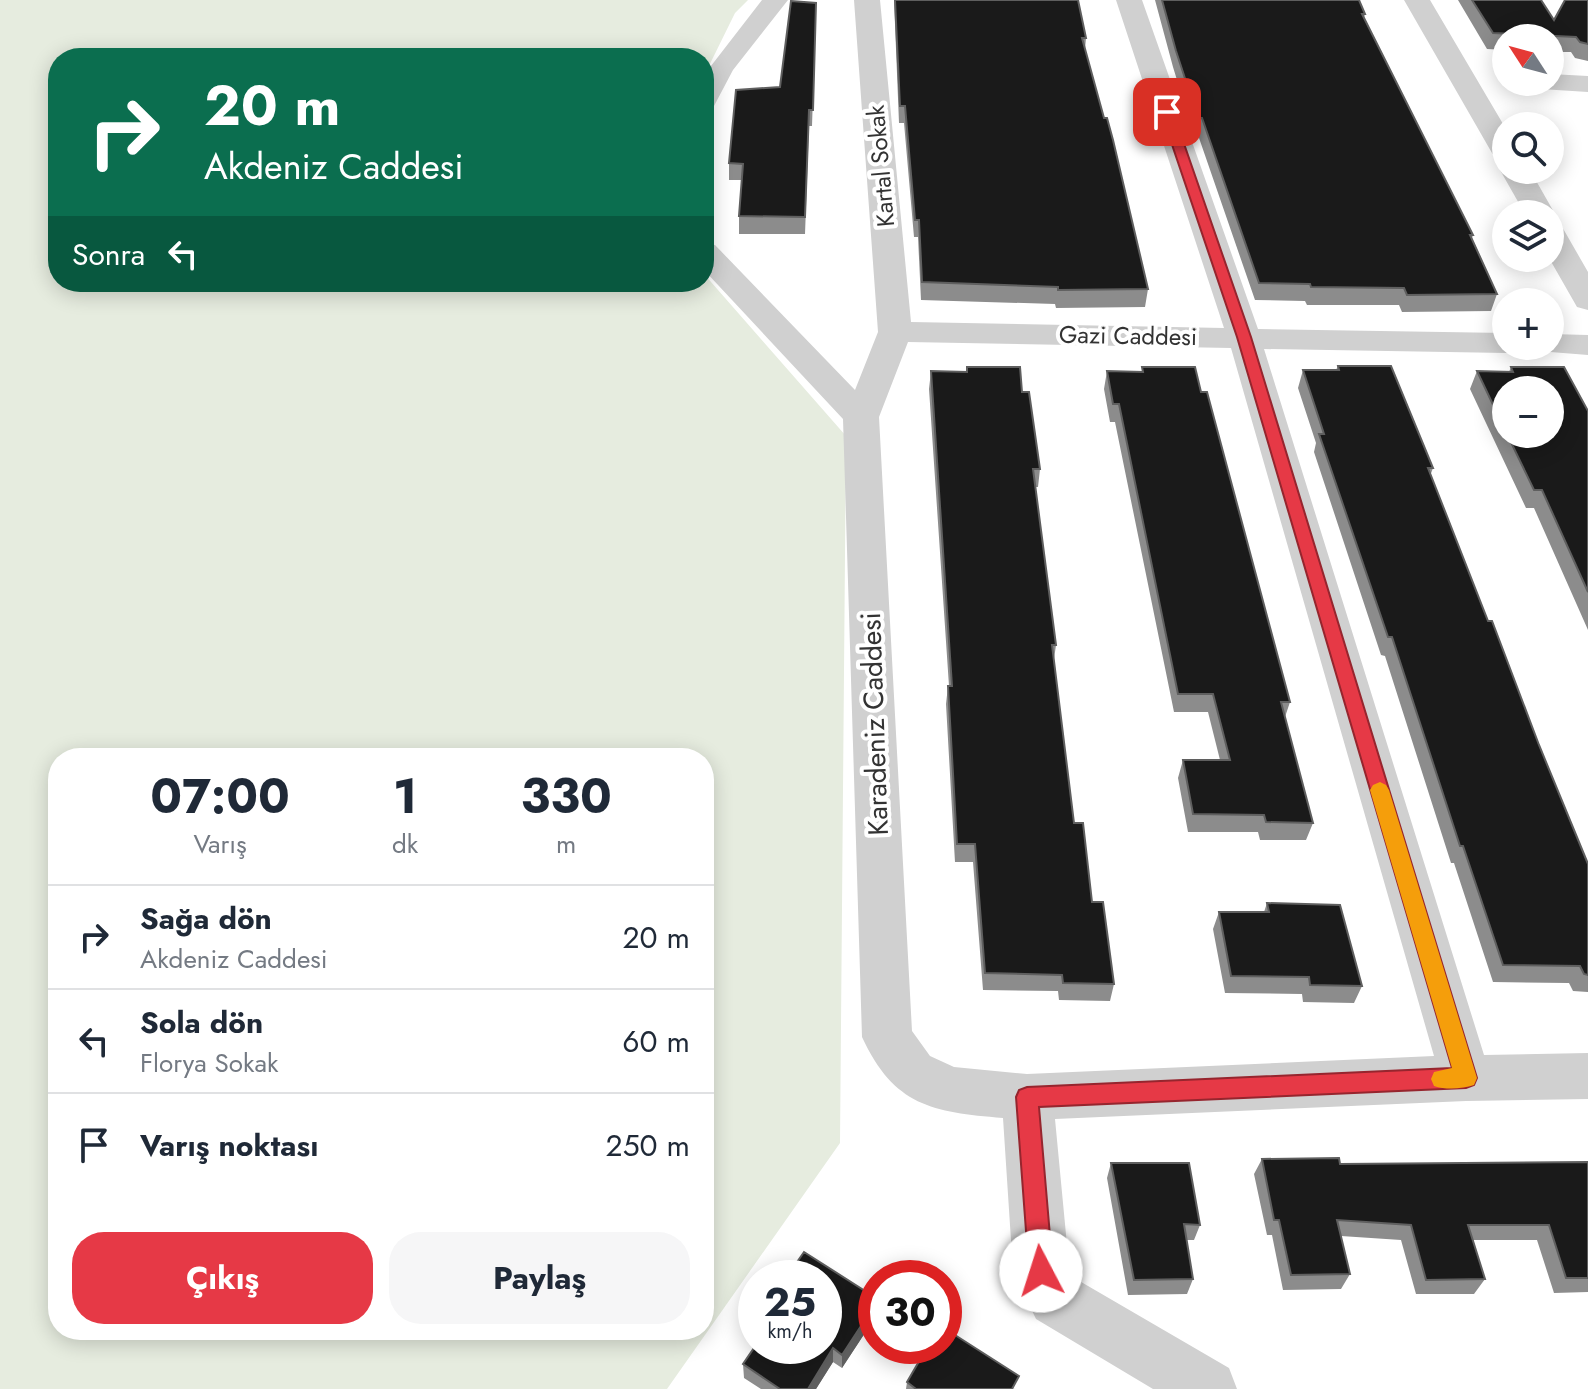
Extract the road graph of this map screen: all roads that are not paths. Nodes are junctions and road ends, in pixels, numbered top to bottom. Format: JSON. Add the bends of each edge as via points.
{"nodes":[{"id":1,"x":775,"y":0,"type":"edge"},
{"id":2,"x":867,"y":0,"type":"edge"},
{"id":3,"x":1129,"y":0,"type":"edge"},
{"id":4,"x":1417,"y":0,"type":"edge"},
{"id":5,"x":1465,"y":80,"type":"junction"},
{"id":6,"x":714,"y":81,"type":"edge"},
{"id":7,"x":1492,"y":81,"type":"dead end"},
{"id":8,"x":1564,"y":83,"type":"edge"},
{"id":9,"x":1588,"y":84,"type":"edge"},
{"id":10,"x":1492,"y":128,"type":"edge"},
{"id":11,"x":1564,"y":257,"type":"edge"},
{"id":12,"x":714,"y":263,"type":"edge"},
{"id":13,"x":1588,"y":300,"type":"edge"},
{"id":14,"x":895,"y":332,"type":"junction"},
{"id":15,"x":1244,"y":337,"type":"junction"},
{"id":16,"x":1492,"y":343,"type":"edge"},
{"id":17,"x":1564,"y":344,"type":"edge"},
{"id":18,"x":1588,"y":345,"type":"edge"},
{"id":19,"x":861,"y":417,"type":"junction"},
{"id":20,"x":1588,"y":1076,"type":"edge"},
{"id":21,"x":1466,"y":1078,"type":"junction"},
{"id":22,"x":1027,"y":1097,"type":"junction"},
{"id":23,"x":1208,"y":1389,"type":"edge"}],
"edges":[{"from":1,"to":6,"type":"street"},
{"from":2,"to":14,"type":"street","name":"Kartal Sokak"},
{"from":3,"to":15,"type":"street"},
{"from":4,"to":5,"type":"street"},
{"from":5,"to":7,"type":"street"},
{"from":5,"to":10,"type":"street"},
{"from":8,"to":9,"type":"street"},
{"from":11,"to":13,"type":"street"},
{"from":12,"to":19,"type":"street"},
{"from":14,"to":15,"type":"street","name":"Gazi Caddesi"},
{"from":14,"to":19,"type":"street","name":"Karadeniz Caddesi"},
{"from":15,"to":16,"type":"street","name":"Gazi Caddesi"},
{"from":15,"to":21,"type":"street"},
{"from":17,"to":18,"type":"street"},
{"from":19,"to":22,"type":"street","name":"Karadeniz Caddesi","via":[[887,1037],[912,1072],[950,1090]]},
{"from":20,"to":21,"type":"street"},
{"from":21,"to":22,"type":"street"},
{"from":22,"to":23,"type":"street","via":[[1041,1271],[1056,1299]]}]}
